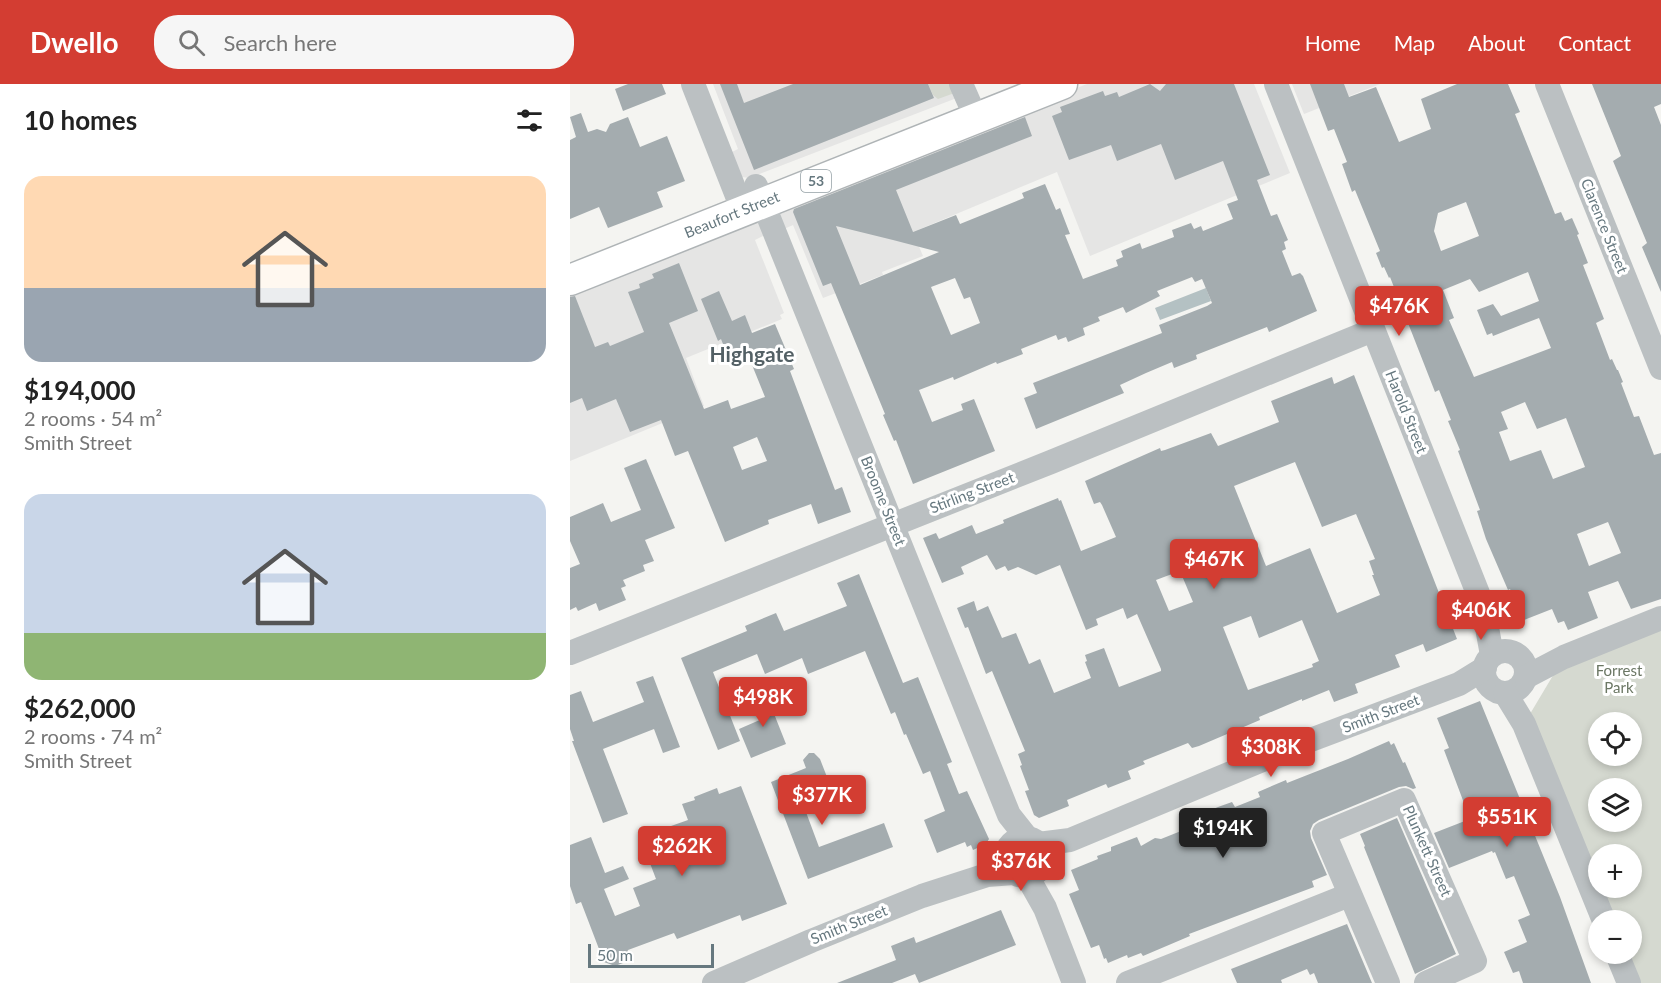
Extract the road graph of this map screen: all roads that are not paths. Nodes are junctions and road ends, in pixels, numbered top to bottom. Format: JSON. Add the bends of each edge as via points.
{"nodes":[{"id":1,"x":693,"y":84,"type":"edge"},
{"id":2,"x":1012,"y":84,"type":"edge"},
{"id":3,"x":1062,"y":84,"type":"edge"},
{"id":4,"x":1276,"y":84,"type":"edge"},
{"id":5,"x":1547,"y":84,"type":"edge"},
{"id":6,"x":969,"y":101,"type":"edge"},
{"id":7,"x":749,"y":198,"type":"junction"},
{"id":8,"x":570,"y":260,"type":"edge"},
{"id":9,"x":570,"y":280,"type":"edge"},
{"id":10,"x":1373,"y":330,"type":"junction"},
{"id":11,"x":1661,"y":368,"type":"edge"},
{"id":12,"x":892,"y":524,"type":"junction"},
{"id":13,"x":1661,"y":618,"type":"edge"},
{"id":14,"x":570,"y":653,"type":"edge"},
{"id":15,"x":1507,"y":672,"type":"junction"},
{"id":16,"x":1026,"y":858,"type":"junction"},
{"id":17,"x":1349,"y":896,"type":"junction"},
{"id":18,"x":1600,"y":910,"type":"edge"},
{"id":19,"x":1621,"y":964,"type":"edge"},
{"id":20,"x":1163,"y":977,"type":"edge"},
{"id":21,"x":714,"y":983,"type":"edge"},
{"id":22,"x":1074,"y":983,"type":"edge"},
{"id":23,"x":1128,"y":983,"type":"edge"},
{"id":24,"x":1388,"y":983,"type":"edge"},
{"id":25,"x":1425,"y":983,"type":"edge"},
{"id":26,"x":1629,"y":983,"type":"edge"}],
"edges":[{"from":1,"to":7,"type":"street","name":"Broome Street"},
{"from":2,"to":6,"type":"main road","name":"Beaufort Street","number":"53"},
{"from":3,"to":6,"type":"main road","name":"Beaufort Street","number":"53"},
{"from":4,"to":10,"type":"street","name":"Harold Street"},
{"from":5,"to":11,"type":"street","name":"Clarence Street"},
{"from":6,"to":7,"type":"main road","name":"Beaufort Street","number":"53"},
{"from":7,"to":8,"type":"main road","name":"Beaufort Street","number":"53"},
{"from":7,"to":9,"type":"main road","name":"Beaufort Street","number":"53"},
{"from":7,"to":12,"type":"street","name":"Broome Street"},
{"from":10,"to":12,"type":"street","name":"Stirling Street"},
{"from":10,"to":15,"type":"street","name":"Harold Street"},
{"from":12,"to":14,"type":"street","name":"Stirling Street"},
{"from":12,"to":16,"type":"street","name":"Broome Street"},
{"from":13,"to":15,"type":"street","name":"Smith Street","via":[[1564,657]]},
{"from":15,"to":16,"type":"street","name":"Smith Street","via":[[1460,684],[1230,772]]},
{"from":15,"to":18,"type":"street"},
{"from":16,"to":21,"type":"street","name":"Smith Street","via":[[922,896]]},
{"from":16,"to":22,"type":"street","name":"Broome Street"},
{"from":17,"to":20,"type":"street"},
{"from":17,"to":24,"type":"street","name":"Plunkett Street"},
{"from":17,"to":25,"type":"street","name":"Plunkett Street","via":[[1324,833],[1404,800],[1475,961]]},
{"from":19,"to":26,"type":"street"},
{"from":20,"to":23,"type":"street"}]}
